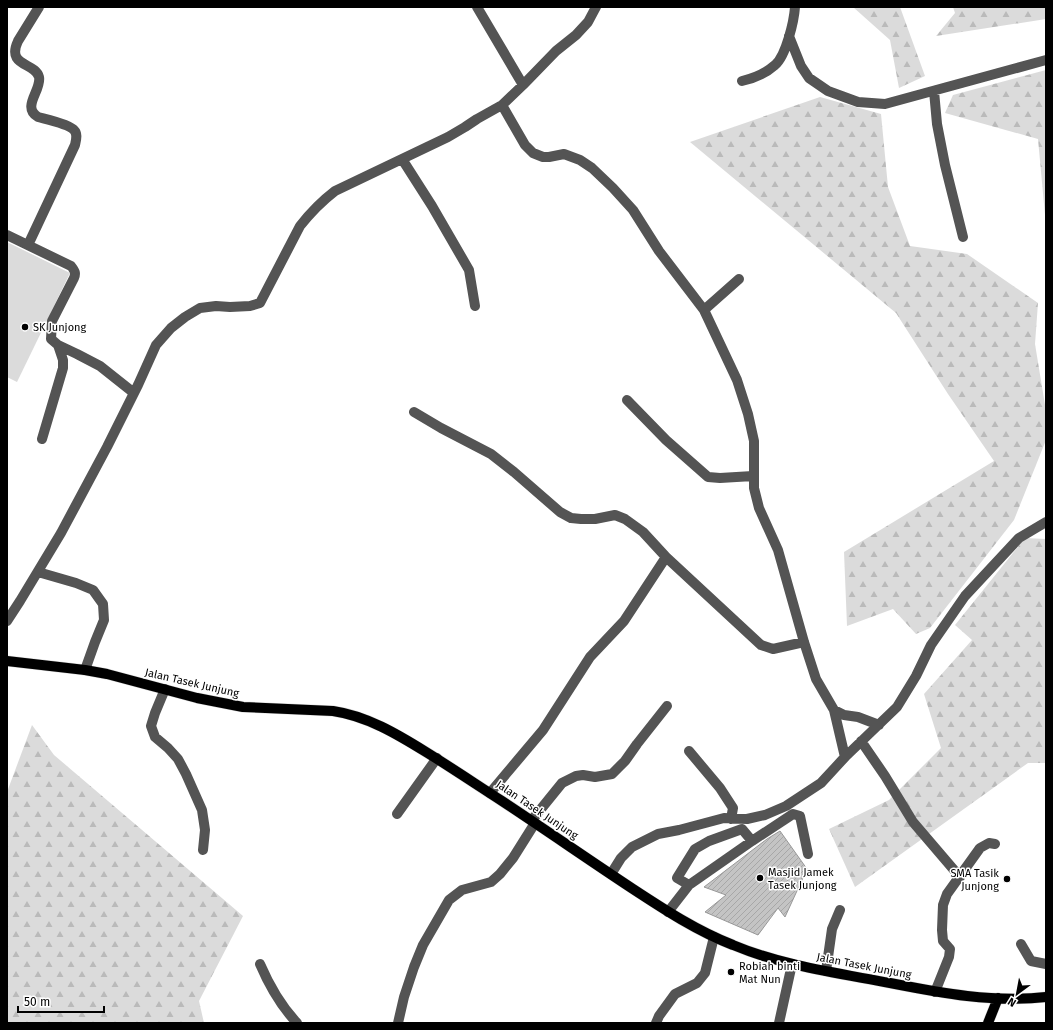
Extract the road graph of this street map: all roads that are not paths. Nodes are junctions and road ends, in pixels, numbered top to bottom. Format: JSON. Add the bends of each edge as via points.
{"nodes":[{"id":1,"x":39,"y":7,"type":"edge"},
{"id":2,"x":477,"y":7,"type":"edge"},
{"id":3,"x":596,"y":7,"type":"edge"},
{"id":4,"x":795,"y":7,"type":"edge"},
{"id":5,"x":789,"y":36,"type":"junction"},
{"id":6,"x":1046,"y":60,"type":"edge"},
{"id":7,"x":742,"y":81,"type":"dead end"},
{"id":8,"x":523,"y":85,"type":"junction"},
{"id":9,"x":934,"y":91,"type":"junction"},
{"id":10,"x":502,"y":105,"type":"junction"},
{"id":11,"x":402,"y":159,"type":"junction"},
{"id":12,"x":7,"y":235,"type":"edge"},
{"id":13,"x":963,"y":237,"type":"dead end"},
{"id":14,"x":28,"y":245,"type":"junction"},
{"id":15,"x":740,"y":279,"type":"dead end"},
{"id":16,"x":475,"y":306,"type":"dead end"},
{"id":17,"x":704,"y":310,"type":"junction"},
{"id":18,"x":58,"y":345,"type":"junction"},
{"id":19,"x":134,"y":393,"type":"junction"},
{"id":20,"x":627,"y":400,"type":"dead end"},
{"id":21,"x":414,"y":412,"type":"dead end"},
{"id":22,"x":42,"y":439,"type":"dead end"},
{"id":23,"x":753,"y":476,"type":"junction"},
{"id":24,"x":1046,"y":522,"type":"edge"},
{"id":25,"x":666,"y":557,"type":"junction"},
{"id":26,"x":38,"y":572,"type":"junction"},
{"id":27,"x":7,"y":621,"type":"edge"},
{"id":28,"x":804,"y":642,"type":"junction"},
{"id":29,"x":7,"y":661,"type":"edge"},
{"id":30,"x":85,"y":670,"type":"junction"},
{"id":31,"x":165,"y":689,"type":"junction"},
{"id":32,"x":667,"y":706,"type":"dead end"},
{"id":33,"x":834,"y":710,"type":"junction"},
{"id":34,"x":878,"y":725,"type":"junction"},
{"id":35,"x":862,"y":741,"type":"junction"},
{"id":36,"x":689,"y":751,"type":"dead end"},
{"id":37,"x":845,"y":757,"type":"junction"},
{"id":38,"x":437,"y":758,"type":"junction"},
{"id":39,"x":490,"y":793,"type":"junction"},
{"id":40,"x":398,"y":814,"type":"dead end"},
{"id":41,"x":731,"y":819,"type":"junction"},
{"id":42,"x":533,"y":821,"type":"junction"},
{"id":43,"x":752,"y":841,"type":"junction"},
{"id":44,"x":995,"y":844,"type":"dead end"},
{"id":45,"x":203,"y":850,"type":"dead end"},
{"id":46,"x":808,"y":854,"type":"dead end"},
{"id":47,"x":611,"y":874,"type":"junction"},
{"id":48,"x":960,"y":877,"type":"junction"},
{"id":49,"x":689,"y":885,"type":"junction"},
{"id":50,"x":840,"y":910,"type":"dead end"},
{"id":51,"x":668,"y":912,"type":"junction"},
{"id":52,"x":714,"y":937,"type":"junction"},
{"id":53,"x":1021,"y":944,"type":"dead end"},
{"id":54,"x":260,"y":964,"type":"dead end"},
{"id":55,"x":792,"y":964,"type":"junction"},
{"id":56,"x":1046,"y":964,"type":"edge"},
{"id":57,"x":826,"y":971,"type":"junction"},
{"id":58,"x":935,"y":992,"type":"junction"},
{"id":59,"x":1046,"y":997,"type":"edge"},
{"id":60,"x":998,"y":998,"type":"junction"},
{"id":61,"x":297,"y":1023,"type":"edge"},
{"id":62,"x":398,"y":1023,"type":"edge"},
{"id":63,"x":656,"y":1023,"type":"edge"},
{"id":64,"x":779,"y":1023,"type":"edge"},
{"id":65,"x":988,"y":1023,"type":"edge"}],
"edges":[{"from":1,"to":14,"type":"street","via":[[18,41],[15,52],[21,62],[39,76],[31,104],[34,114],[70,126],[76,134],[76,139]]},
{"from":2,"to":8,"type":"street"},
{"from":3,"to":8,"type":"street","via":[[588,22],[576,35],[556,51]]},
{"from":4,"to":5,"type":"street"},
{"from":5,"to":7,"type":"street","via":[[776,64],[756,78]]},
{"from":5,"to":9,"type":"street","via":[[801,66],[809,78],[828,91],[858,102],[885,104]]},
{"from":6,"to":9,"type":"street"},
{"from":8,"to":10,"type":"street"},
{"from":9,"to":13,"type":"street","via":[[945,165]]},
{"from":10,"to":11,"type":"street","via":[[448,137]]},
{"from":10,"to":17,"type":"street","via":[[525,145],[533,153],[543,157],[564,154],[580,160],[613,188],[633,210],[659,252]]},
{"from":11,"to":16,"type":"street","via":[[469,270]]},
{"from":11,"to":19,"type":"street","via":[[335,191],[321,202],[300,226],[260,303],[250,306],[200,308],[171,328],[156,345]]},
{"from":12,"to":14,"type":"street"},
{"from":14,"to":18,"type":"street","via":[[71,266],[74,270],[74,278],[52,321],[51,338]]},
{"from":15,"to":17,"type":"street"},
{"from":17,"to":23,"type":"street","via":[[737,380],[748,414],[754,441]]},
{"from":18,"to":19,"type":"street","via":[[100,366]]},
{"from":18,"to":22,"type":"street","via":[[63,368]]},
{"from":19,"to":26,"type":"street"},
{"from":20,"to":23,"type":"street","via":[[666,440],[708,477]]},
{"from":21,"to":25,"type":"street","via":[[491,454],[560,512],[581,519],[615,515],[625,519],[643,532]]},
{"from":23,"to":28,"type":"street","via":[[759,508],[778,550]]},
{"from":24,"to":34,"type":"street","via":[[1019,538],[965,596],[931,645],[897,707]]},
{"from":25,"to":28,"type":"street","via":[[761,645],[772,649]]},
{"from":25,"to":39,"type":"street","via":[[624,621],[590,657],[543,730]]},
{"from":26,"to":27,"type":"street"},
{"from":26,"to":30,"type":"street","via":[[93,590],[103,604],[104,620]]},
{"from":28,"to":33,"type":"street","via":[[816,679]]},
{"from":29,"to":30,"type":"main road","name":"Jalan Tasek Junjung"},
{"from":30,"to":31,"type":"main road","name":"Jalan Tasek Junjung"},
{"from":31,"to":38,"type":"main road","name":"Jalan Tasek Junjung","via":[[243,707],[347,713],[383,727]]},
{"from":31,"to":45,"type":"street","via":[[151,726],[155,737],[178,759],[202,810],[205,830]]},
{"from":32,"to":42,"type":"street","via":[[626,761],[612,774],[595,777],[576,776],[562,783]]},
{"from":33,"to":34,"type":"street"},
{"from":33,"to":37,"type":"street"},
{"from":34,"to":35,"type":"street"},
{"from":35,"to":37,"type":"street"},
{"from":35,"to":48,"type":"street","via":[[913,822]]},
{"from":36,"to":41,"type":"street","via":[[733,808]]},
{"from":37,"to":41,"type":"street","via":[[821,783],[786,806],[765,815]]},
{"from":38,"to":39,"type":"main road","name":"Jalan Tasek Junjung"},
{"from":38,"to":40,"type":"street"},
{"from":39,"to":42,"type":"main road","name":"Jalan Tasek Junjung"},
{"from":41,"to":47,"type":"street","via":[[724,818],[658,834],[644,840],[621,858]]},
{"from":42,"to":47,"type":"main road","name":"Jalan Tasek Junjung"},
{"from":42,"to":62,"type":"street","via":[[513,858],[500,874],[491,882],[462,890],[450,900],[417,959]]},
{"from":43,"to":46,"type":"street","via":[[793,814],[800,816]]},
{"from":43,"to":49,"type":"street"},
{"from":43,"to":49,"type":"street","via":[[742,829],[695,849],[677,878]]},
{"from":44,"to":48,"type":"street","via":[[989,843],[980,848]]},
{"from":47,"to":51,"type":"main road","name":"Jalan Tasek Junjung"},
{"from":48,"to":58,"type":"street","via":[[947,894],[943,905],[942,942],[950,949]]},
{"from":49,"to":51,"type":"street"},
{"from":50,"to":57,"type":"street","via":[[832,929]]},
{"from":51,"to":52,"type":"main road","name":"Jalan Tasek Junjung"},
{"from":52,"to":55,"type":"main road","name":"Jalan Tasek Junjung"},
{"from":52,"to":63,"type":"street","via":[[705,973],[697,982],[675,994]]},
{"from":53,"to":56,"type":"street","via":[[1031,961]]},
{"from":54,"to":61,"type":"street","via":[[288,1014]]},
{"from":55,"to":57,"type":"main road","name":"Jalan Tasek Junjung"},
{"from":55,"to":64,"type":"street"},
{"from":57,"to":58,"type":"main road","name":"Jalan Tasek Junjung"},
{"from":58,"to":60,"type":"main road","name":"Jalan Tasek Junjung"},
{"from":59,"to":60,"type":"main road","name":"Jalan Tasek Junjung"},
{"from":60,"to":65,"type":"main road"}]}
